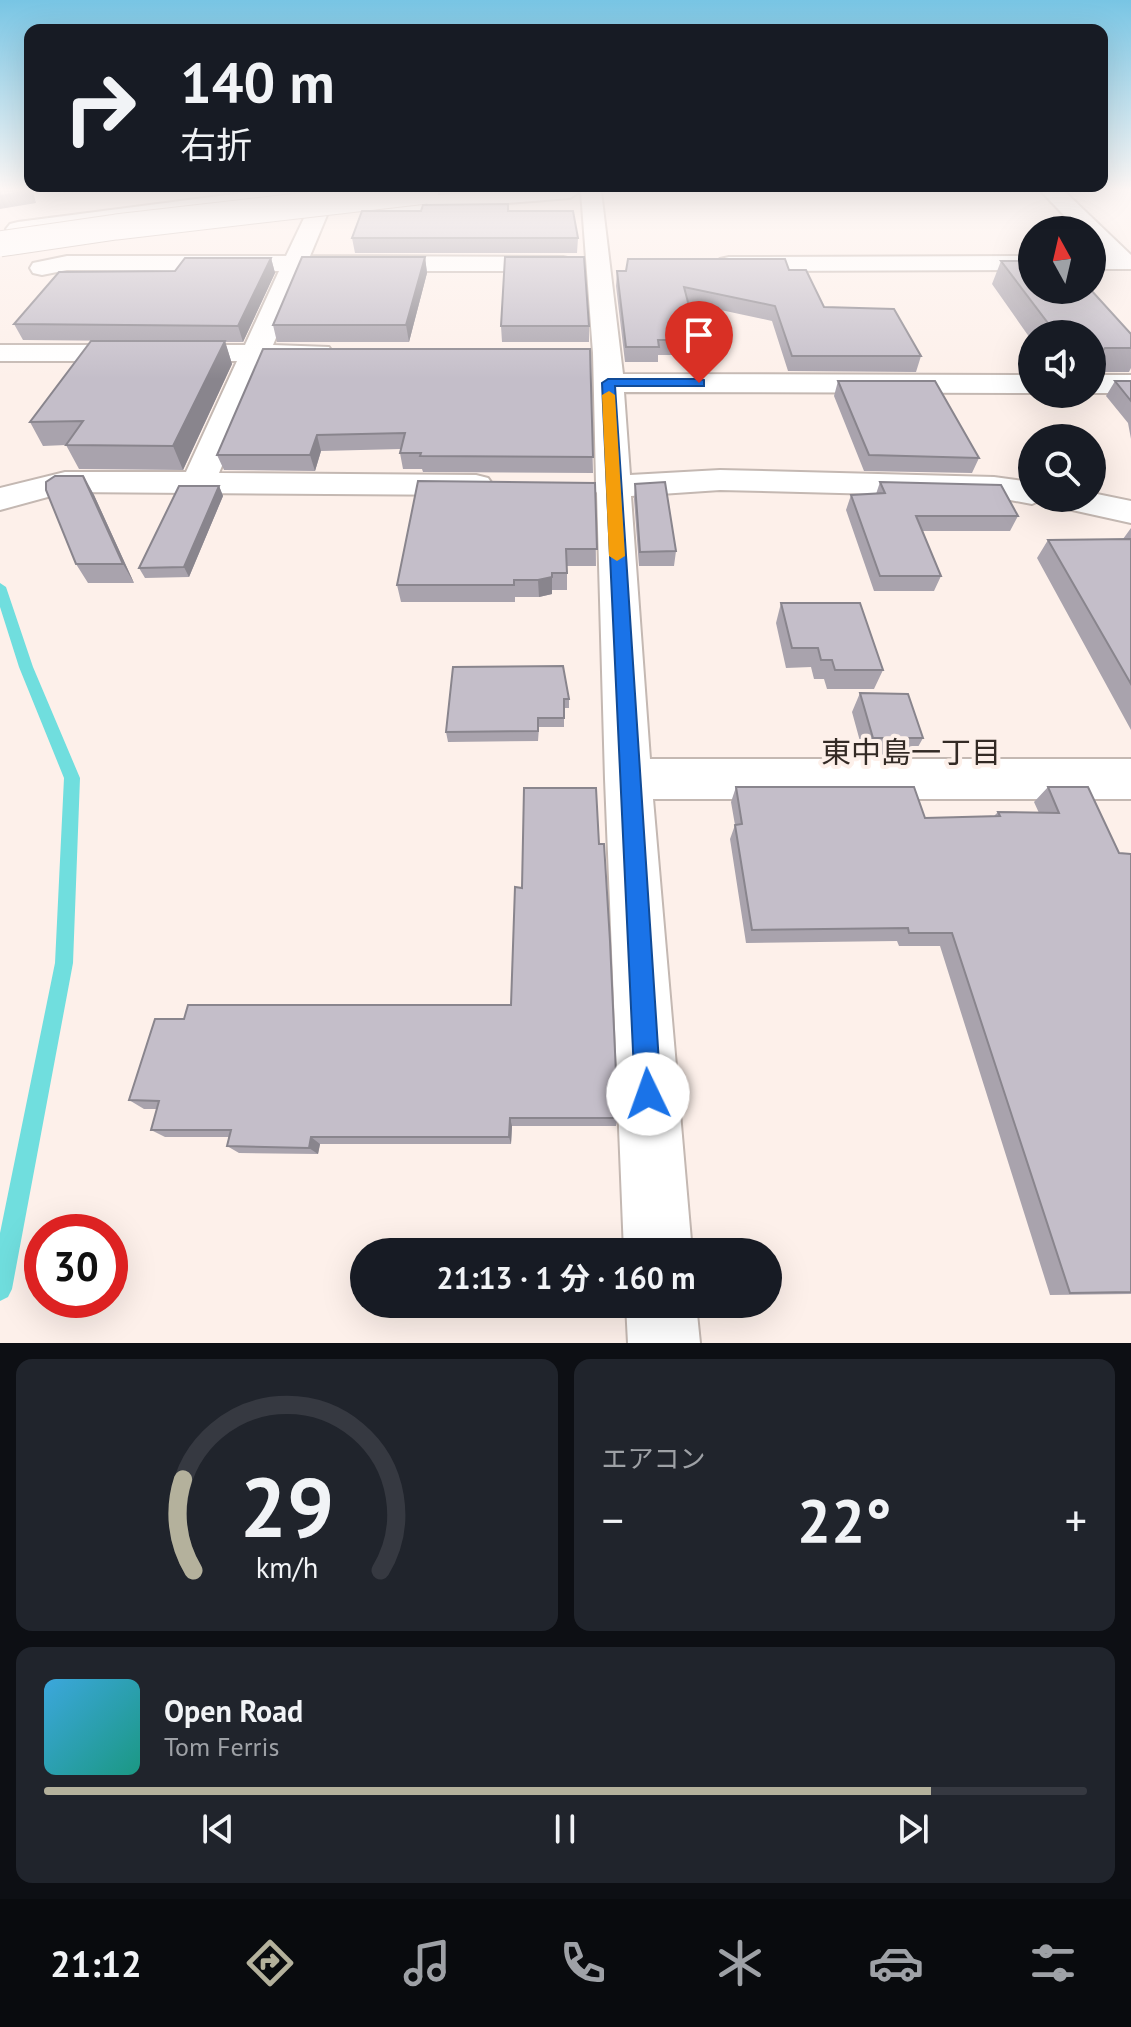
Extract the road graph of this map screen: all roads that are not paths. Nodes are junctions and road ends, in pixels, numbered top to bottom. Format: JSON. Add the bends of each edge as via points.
{"nodes":[{"id":1,"x":149,"y":254,"type":"edge"},
{"id":2,"x":300,"y":254,"type":"edge"},
{"id":3,"x":606,"y":254,"type":"edge"},
{"id":4,"x":1018,"y":263,"type":"edge"},
{"id":5,"x":1106,"y":263,"type":"edge"},
{"id":6,"x":149,"y":264,"type":"junction"},
{"id":7,"x":608,"y":264,"type":"junction"},
{"id":8,"x":708,"y":264,"type":"edge"},
{"id":9,"x":1129,"y":264,"type":"edge"},
{"id":10,"x":295,"y":265,"type":"junction"},
{"id":11,"x":42,"y":268,"type":"dead end"},
{"id":12,"x":0,"y":353,"type":"edge"},
{"id":13,"x":257,"y":353,"type":"junction"},
{"id":14,"x":353,"y":353,"type":"edge"},
{"id":15,"x":597,"y":363,"type":"junction"},
{"id":16,"x":1018,"y":383,"type":"edge"},
{"id":17,"x":1106,"y":384,"type":"edge"},
{"id":18,"x":1131,"y":384,"type":"edge"},
{"id":19,"x":198,"y":482,"type":"junction"},
{"id":20,"x":502,"y":485,"type":"edge"},
{"id":21,"x":598,"y":486,"type":"junction"},
{"id":22,"x":1018,"y":491,"type":"edge"},
{"id":23,"x":0,"y":499,"type":"edge"},
{"id":24,"x":1106,"y":507,"type":"edge"},
{"id":25,"x":1131,"y":512,"type":"edge"},
{"id":26,"x":628,"y":779,"type":"junction"},
{"id":27,"x":1131,"y":779,"type":"edge"},
{"id":28,"x":657,"y":1238,"type":"edge"},
{"id":29,"x":662,"y":1318,"type":"edge"},
{"id":30,"x":664,"y":1343,"type":"edge"}],
"edges":[{"from":1,"to":6,"type":"street"},
{"from":2,"to":10,"type":"street"},
{"from":3,"to":7,"type":"street"},
{"from":4,"to":8,"type":"street"},
{"from":5,"to":9,"type":"street"},
{"from":6,"to":10,"type":"street"},
{"from":6,"to":11,"type":"street","via":[[67,263]]},
{"from":7,"to":10,"type":"street"},
{"from":7,"to":15,"type":"street"},
{"from":10,"to":13,"type":"street"},
{"from":12,"to":13,"type":"street"},
{"from":13,"to":14,"type":"street"},
{"from":13,"to":19,"type":"street"},
{"from":15,"to":16,"type":"street"},
{"from":15,"to":21,"type":"street"},
{"from":17,"to":18,"type":"street"},
{"from":19,"to":20,"type":"street"},
{"from":19,"to":23,"type":"street","via":[[65,482]]},
{"from":21,"to":22,"type":"street","via":[[720,480]]},
{"from":21,"to":26,"type":"street"},
{"from":24,"to":25,"type":"street"},
{"from":26,"to":27,"type":"street"},
{"from":26,"to":28,"type":"street"},
{"from":29,"to":30,"type":"street"}]}
